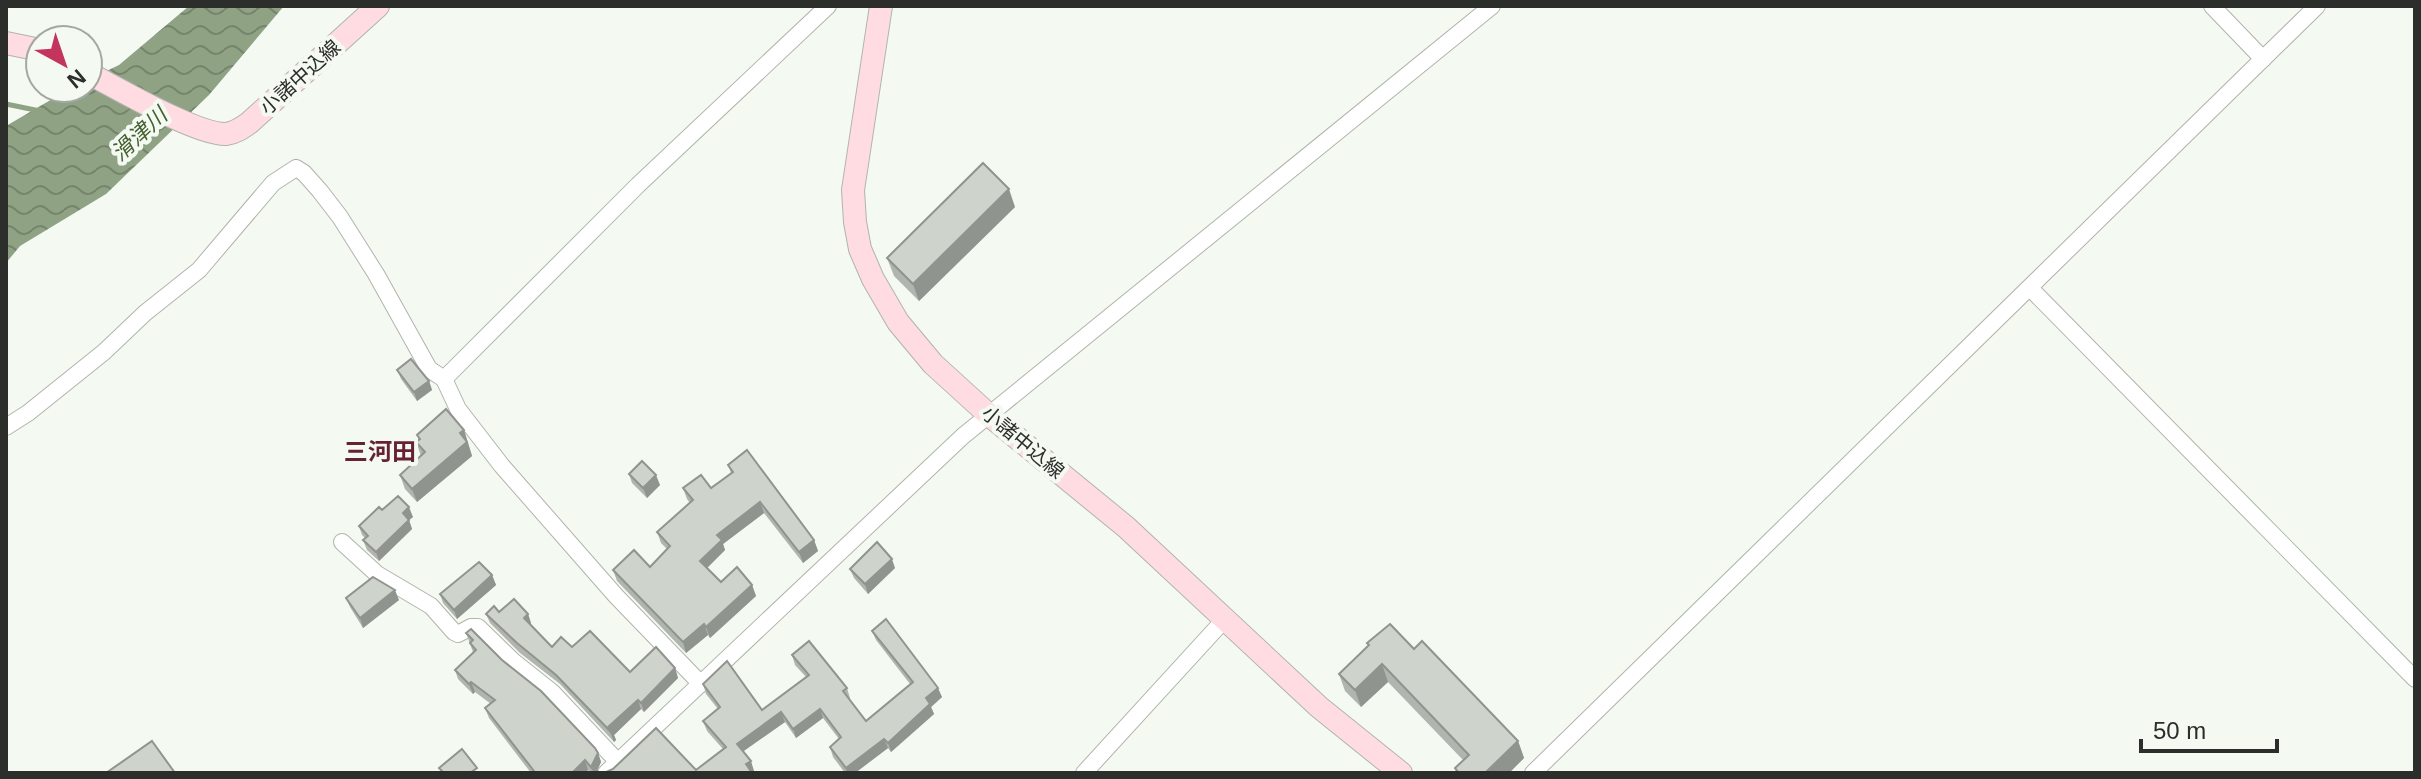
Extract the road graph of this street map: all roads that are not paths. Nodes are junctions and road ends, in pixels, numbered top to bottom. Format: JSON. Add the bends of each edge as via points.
{"nodes":[{"id":1,"x":378,"y":6,"type":"edge"},
{"id":2,"x":828,"y":6,"type":"edge"},
{"id":3,"x":881,"y":6,"type":"edge"},
{"id":4,"x":1492,"y":6,"type":"edge"},
{"id":5,"x":2212,"y":6,"type":"edge"},
{"id":6,"x":2317,"y":6,"type":"edge"},
{"id":7,"x":2263,"y":59,"type":"junction"},
{"id":8,"x":104,"y":81,"type":"edge"},
{"id":9,"x":2030,"y":288,"type":"junction"},
{"id":10,"x":444,"y":379,"type":"junction"},
{"id":11,"x":989,"y":415,"type":"junction"},
{"id":12,"x":6,"y":427,"type":"edge"},
{"id":13,"x":342,"y":542,"type":"dead end"},
{"id":14,"x":1224,"y":620,"type":"junction"},
{"id":15,"x":2415,"y":679,"type":"edge"},
{"id":16,"x":701,"y":684,"type":"junction"},
{"id":17,"x":612,"y":767,"type":"edge"},
{"id":18,"x":1084,"y":773,"type":"edge"},
{"id":19,"x":1401,"y":773,"type":"edge"},
{"id":20,"x":1533,"y":773,"type":"edge"}],
"edges":[{"from":1,"to":8,"type":"main road","name":"小諸中込線","via":[[233,132],[183,122]]},
{"from":2,"to":10,"type":"street"},
{"from":3,"to":11,"type":"main road","name":"小諸中込線","via":[[853,190],[860,249],[912,342]]},
{"from":4,"to":11,"type":"street"},
{"from":5,"to":7,"type":"street"},
{"from":6,"to":7,"type":"street"},
{"from":7,"to":9,"type":"street"},
{"from":9,"to":15,"type":"street"},
{"from":9,"to":20,"type":"street"},
{"from":10,"to":12,"type":"street","via":[[429,369],[340,217],[296,168],[273,183],[199,270]]},
{"from":10,"to":16,"type":"street","via":[[458,409],[502,466]]},
{"from":11,"to":14,"type":"main road","name":"小諸中込線","via":[[1126,527]]},
{"from":11,"to":16,"type":"street"},
{"from":13,"to":17,"type":"street","via":[[377,574],[431,606],[454,632],[478,627],[552,692]]},
{"from":14,"to":18,"type":"street"},
{"from":14,"to":19,"type":"main road","name":"小諸中込線"},
{"from":16,"to":17,"type":"street"}]}
